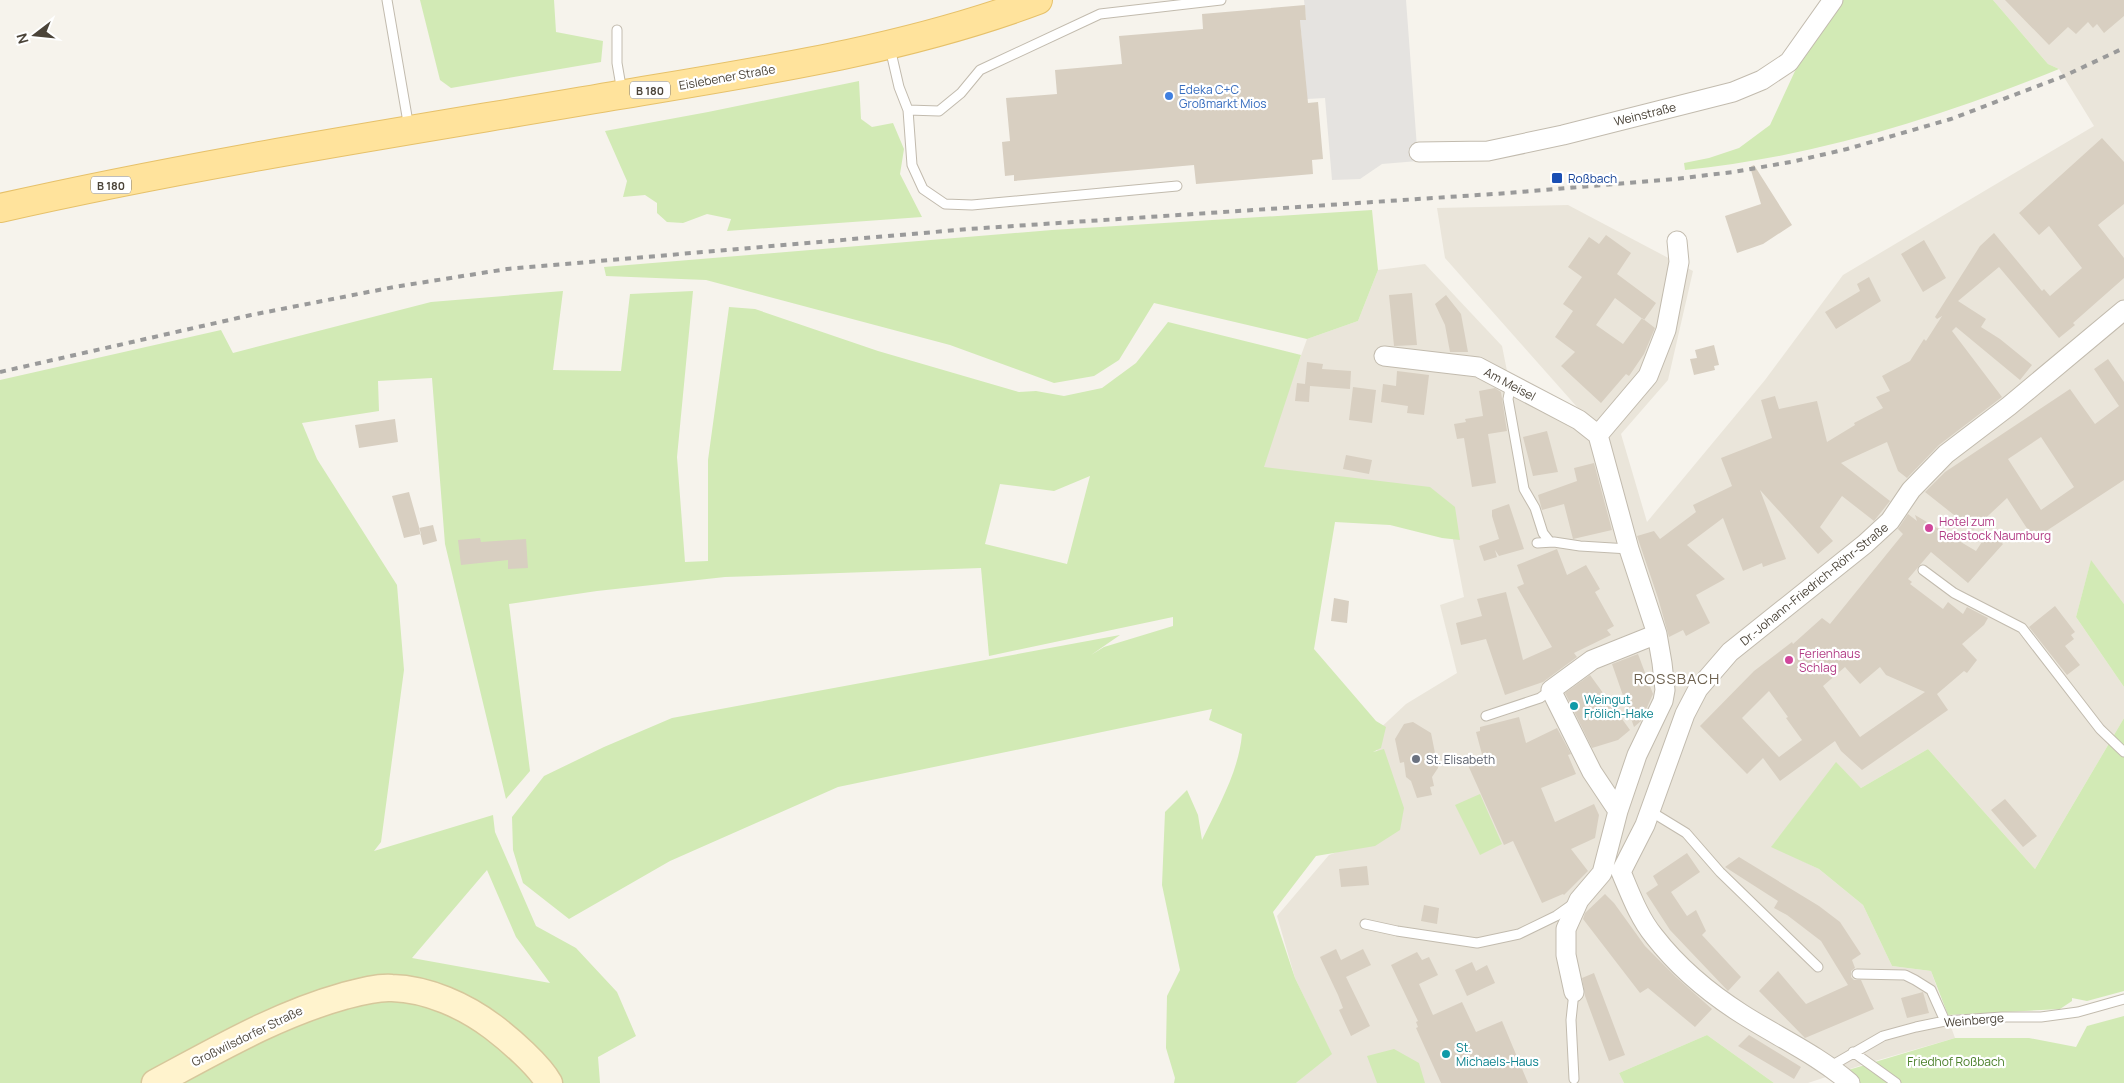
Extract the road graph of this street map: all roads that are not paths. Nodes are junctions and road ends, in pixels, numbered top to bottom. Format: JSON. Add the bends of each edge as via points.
{"nodes":[{"id":1,"x":387,"y":0,"type":"edge"},
{"id":2,"x":1038,"y":0,"type":"edge"},
{"id":3,"x":1221,"y":0,"type":"edge"},
{"id":4,"x":1834,"y":0,"type":"edge"},
{"id":5,"x":617,"y":30,"type":"dead end"},
{"id":6,"x":889,"y":45,"type":"junction"},
{"id":7,"x":622,"y":95,"type":"junction"},
{"id":8,"x":908,"y":110,"type":"junction"},
{"id":9,"x":410,"y":131,"type":"junction"},
{"id":10,"x":1419,"y":152,"type":"dead end"},
{"id":11,"x":1177,"y":186,"type":"dead end"},
{"id":12,"x":0,"y":208,"type":"edge"},
{"id":13,"x":1677,"y":241,"type":"dead end"},
{"id":14,"x":2124,"y":310,"type":"edge"},
{"id":15,"x":1384,"y":356,"type":"dead end"},
{"id":16,"x":1511,"y":384,"type":"junction"},
{"id":17,"x":1598,"y":435,"type":"junction"},
{"id":18,"x":1550,"y":542,"type":"junction"},
{"id":19,"x":1537,"y":544,"type":"dead end"},
{"id":20,"x":1629,"y":549,"type":"junction"},
{"id":21,"x":1923,"y":570,"type":"dead end"},
{"id":22,"x":1657,"y":634,"type":"junction"},
{"id":23,"x":1551,"y":690,"type":"junction"},
{"id":24,"x":1486,"y":716,"type":"dead end"},
{"id":25,"x":2124,"y":752,"type":"edge"},
{"id":26,"x":1618,"y":811,"type":"junction"},
{"id":27,"x":1650,"y":811,"type":"junction"},
{"id":28,"x":1621,"y":872,"type":"junction"},
{"id":29,"x":1602,"y":873,"type":"junction"},
{"id":30,"x":1579,"y":900,"type":"junction"},
{"id":31,"x":1365,"y":924,"type":"dead end"},
{"id":32,"x":1818,"y":967,"type":"dead end"},
{"id":33,"x":1857,"y":974,"type":"dead end"},
{"id":34,"x":1574,"y":992,"type":"joint"},
{"id":35,"x":2124,"y":999,"type":"edge"},
{"id":36,"x":1945,"y":1021,"type":"junction"},
{"id":37,"x":1853,"y":1052,"type":"junction"},
{"id":38,"x":1831,"y":1066,"type":"junction"},
{"id":39,"x":1574,"y":1079,"type":"dead end"},
{"id":40,"x":155,"y":1083,"type":"edge"},
{"id":41,"x":549,"y":1083,"type":"edge"},
{"id":42,"x":1850,"y":1083,"type":"edge"},
{"id":43,"x":1896,"y":1083,"type":"edge"}],
"edges":[{"from":1,"to":9,"type":"lane"},
{"from":2,"to":6,"type":"main road","name":"Eislebener Straße","number":"B 180","via":[[951,29]]},
{"from":3,"to":8,"type":"lane","via":[[1100,14],[980,70],[939,111]]},
{"from":4,"to":10,"type":"street","name":"Weinstraße","via":[[1789,62],[1762,80],[1733,92],[1488,151]]},
{"from":5,"to":7,"type":"lane"},
{"from":6,"to":7,"type":"main road","name":"Eislebener Straße","number":"B 180"},
{"from":6,"to":8,"type":"lane"},
{"from":7,"to":9,"type":"main road","name":"Eislebener Straße","number":"B 180"},
{"from":8,"to":11,"type":"lane","via":[[912,165],[923,189],[945,204],[972,206]]},
{"from":9,"to":12,"type":"main road","number":"B 180","via":[[172,172]]},
{"from":13,"to":17,"type":"street","via":[[1679,262],[1666,330],[1648,376]]},
{"from":14,"to":27,"type":"street","name":"Dr.-Johann-Friedrich-Röhr-Straße","via":[[1946,454],[1911,490],[1890,521],[1865,544],[1730,652],[1698,689],[1685,714]]},
{"from":15,"to":16,"type":"street","name":"Am Meisel","via":[[1478,367]]},
{"from":16,"to":17,"type":"street","name":"Am Meisel","via":[[1579,420]]},
{"from":16,"to":18,"type":"lane","via":[[1508,399],[1524,489]]},
{"from":17,"to":20,"type":"street"},
{"from":18,"to":19,"type":"lane"},
{"from":18,"to":20,"type":"lane"},
{"from":20,"to":22,"type":"street"},
{"from":21,"to":25,"type":"lane","via":[[1954,592],[2022,628],[2100,729]]},
{"from":22,"to":23,"type":"street","via":[[1592,660]]},
{"from":22,"to":26,"type":"street","via":[[1664,701],[1637,755]]},
{"from":23,"to":24,"type":"lane","via":[[1540,698]]},
{"from":23,"to":26,"type":"street","via":[[1592,772]]},
{"from":26,"to":29,"type":"street"},
{"from":27,"to":28,"type":"street","name":"Dr.-Johann-Friedrich-Röhr-Straße"},
{"from":27,"to":32,"type":"lane","via":[[1686,834],[1720,872]]},
{"from":28,"to":29,"type":"street"},
{"from":28,"to":38,"type":"street","via":[[1653,935],[1704,988]]},
{"from":29,"to":30,"type":"street"},
{"from":30,"to":31,"type":"lane","via":[[1556,916],[1519,934],[1477,943]]},
{"from":30,"to":34,"type":"street","via":[[1566,929],[1566,955]]},
{"from":33,"to":36,"type":"lane","via":[[1905,975],[1916,980],[1932,990]]},
{"from":34,"to":39,"type":"lane","via":[[1571,1020]]},
{"from":35,"to":36,"type":"lane","name":"Weinberge","via":[[2078,1012],[2041,1017]]},
{"from":36,"to":37,"type":"lane","name":"Weinberge","via":[[1883,1036]]},
{"from":37,"to":38,"type":"lane","name":"Weinberge"},
{"from":37,"to":43,"type":"lane"},
{"from":38,"to":42,"type":"street"},
{"from":40,"to":41,"type":"street","name":"Großwilsdorfer Straße","via":[[256,1029],[309,1006],[367,990],[392,988],[432,995],[474,1012],[511,1040]]}]}
